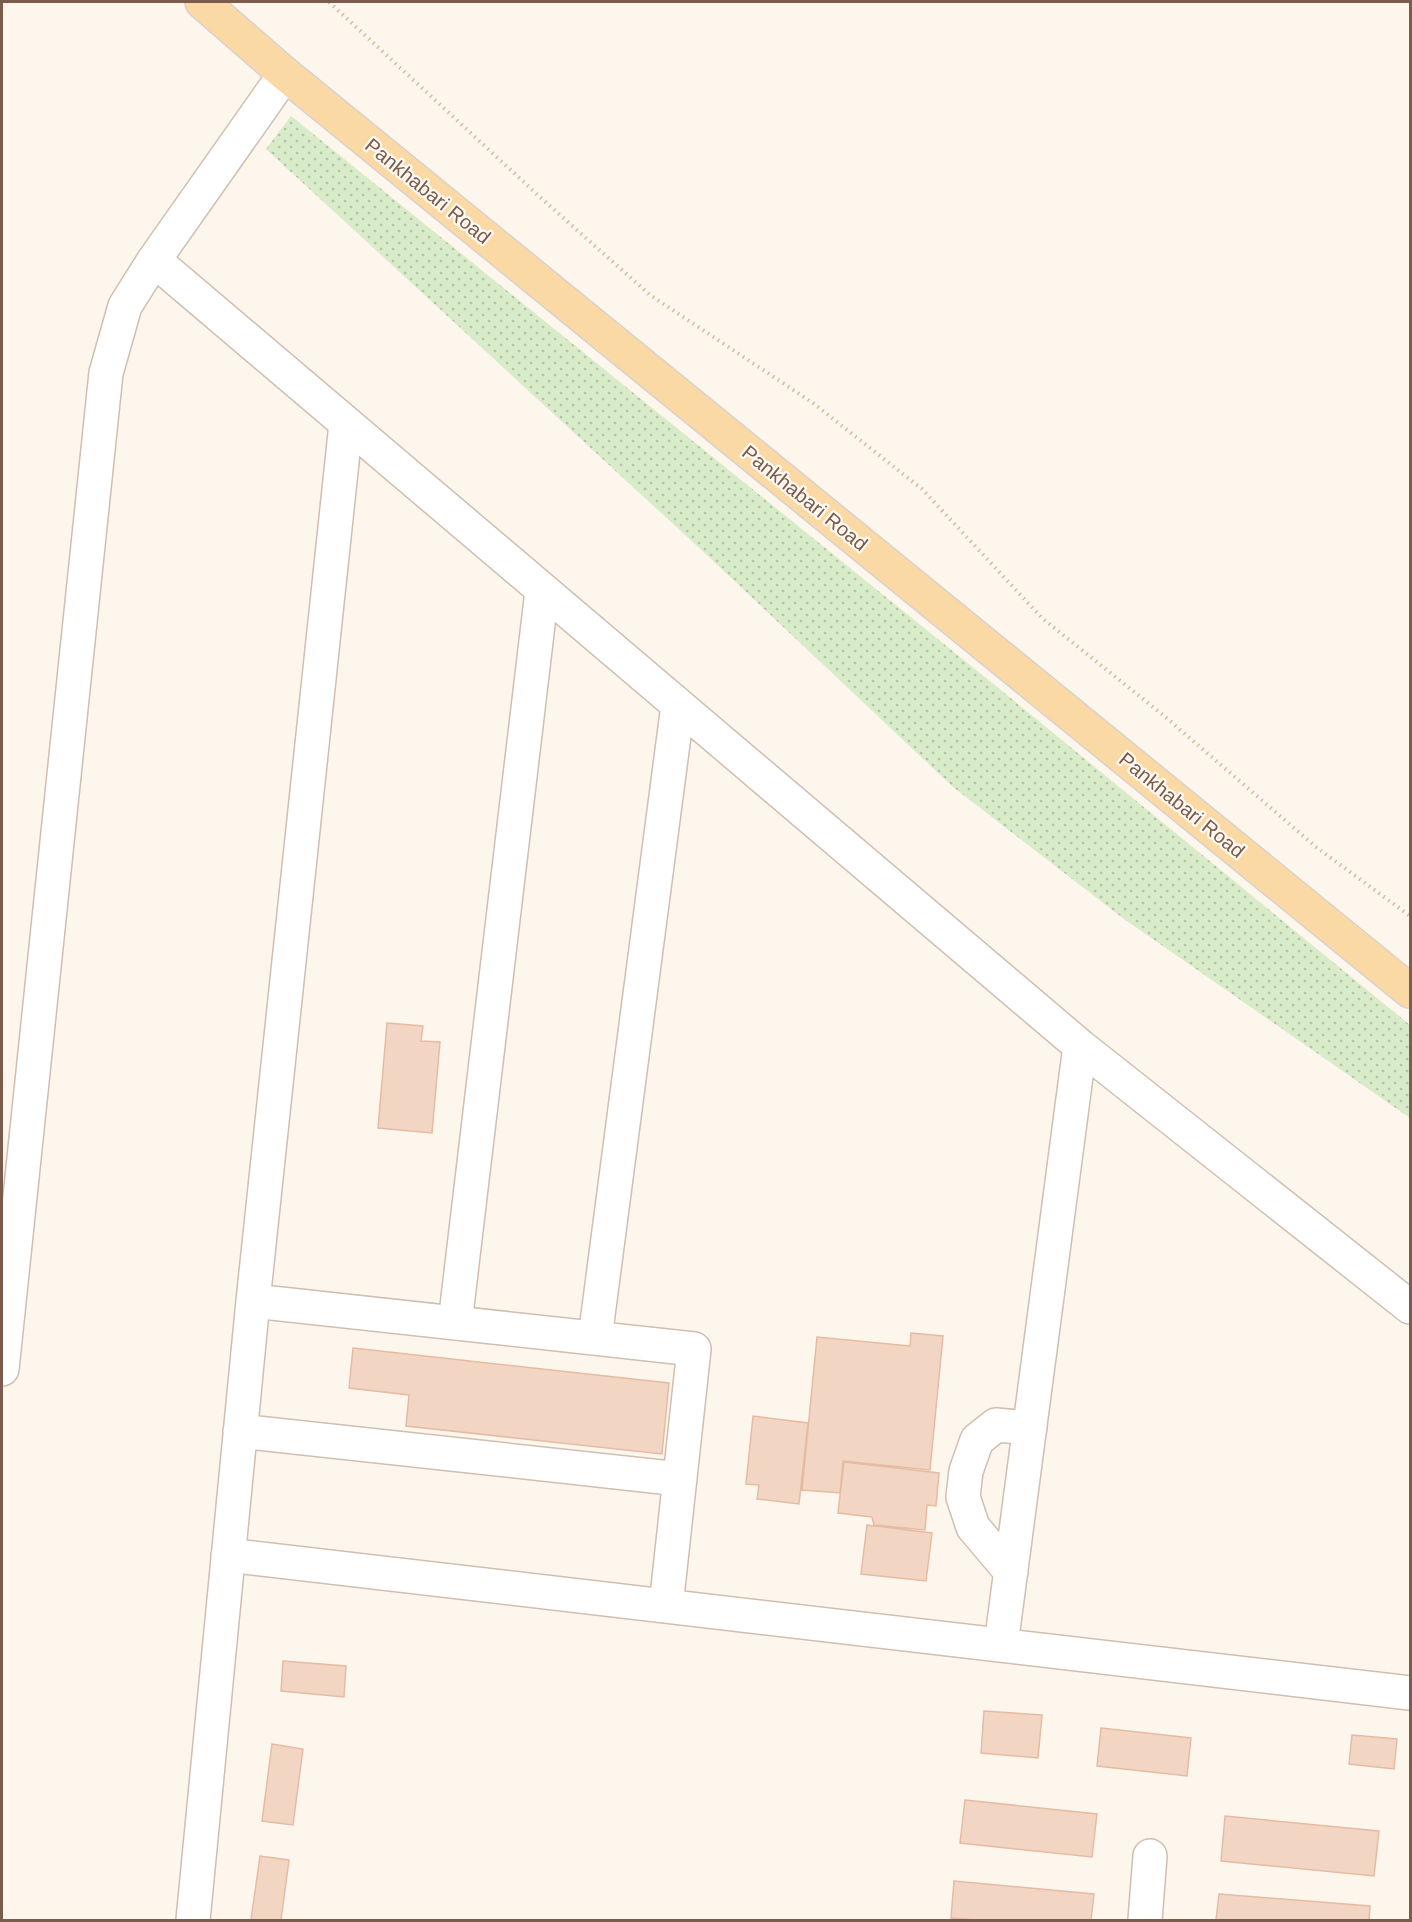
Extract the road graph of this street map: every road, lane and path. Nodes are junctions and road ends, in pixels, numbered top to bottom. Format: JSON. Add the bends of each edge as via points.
{"nodes":[{"id":1,"x":202,"y":2,"type":"edge"},
{"id":2,"x":329,"y":2,"type":"edge"},
{"id":3,"x":285,"y":74,"type":"junction"},
{"id":4,"x":154,"y":260,"type":"junction"},
{"id":5,"x":346,"y":424,"type":"junction"},
{"id":6,"x":542,"y":591,"type":"junction"},
{"id":7,"x":678,"y":705,"type":"junction"},
{"id":8,"x":1410,"y":916,"type":"edge"},
{"id":9,"x":1410,"y":991,"type":"edge"},
{"id":10,"x":1080,"y":1046,"type":"junction"},
{"id":11,"x":253,"y":1301,"type":"junction"},
{"id":12,"x":1410,"y":1307,"type":"edge"},
{"id":13,"x":455,"y":1323,"type":"junction"},
{"id":14,"x":595,"y":1338,"type":"junction"},
{"id":15,"x":2,"y":1369,"type":"edge"},
{"id":16,"x":1030,"y":1428,"type":"junction"},
{"id":17,"x":240,"y":1431,"type":"junction"},
{"id":18,"x":680,"y":1479,"type":"junction"},
{"id":19,"x":228,"y":1554,"type":"junction"},
{"id":20,"x":1011,"y":1572,"type":"junction"},
{"id":21,"x":666,"y":1606,"type":"junction"},
{"id":22,"x":1001,"y":1645,"type":"junction"},
{"id":23,"x":1410,"y":1693,"type":"edge"},
{"id":24,"x":1150,"y":1856,"type":"dead end"},
{"id":25,"x":193,"y":1920,"type":"edge"},
{"id":26,"x":1145,"y":1920,"type":"edge"}],
"edges":[{"from":1,"to":3,"type":"main road","name":"Pankhabari Road"},
{"from":2,"to":8,"type":"path","via":[[650,295],[813,403],[922,489],[1042,618],[1163,715],[1316,847]]},
{"from":3,"to":4,"type":"street"},
{"from":3,"to":9,"type":"main road","name":"Pankhabari Road"},
{"from":4,"to":5,"type":"street"},
{"from":4,"to":15,"type":"street","via":[[125,306],[106,373]]},
{"from":5,"to":6,"type":"street"},
{"from":5,"to":11,"type":"street"},
{"from":6,"to":7,"type":"street"},
{"from":6,"to":13,"type":"street"},
{"from":7,"to":10,"type":"street"},
{"from":7,"to":14,"type":"street"},
{"from":10,"to":12,"type":"street"},
{"from":10,"to":16,"type":"street"},
{"from":11,"to":13,"type":"street"},
{"from":11,"to":17,"type":"street"},
{"from":13,"to":14,"type":"street"},
{"from":14,"to":18,"type":"street","via":[[694,1349]]},
{"from":16,"to":20,"type":"street"},
{"from":16,"to":20,"type":"street","via":[[996,1425],[977,1440],[966,1471],[963,1497],[973,1527]]},
{"from":17,"to":18,"type":"street"},
{"from":17,"to":19,"type":"street"},
{"from":18,"to":21,"type":"street"},
{"from":19,"to":21,"type":"street"},
{"from":19,"to":25,"type":"street"},
{"from":20,"to":22,"type":"street"},
{"from":21,"to":22,"type":"street"},
{"from":22,"to":23,"type":"street"},
{"from":24,"to":26,"type":"street"}]}
